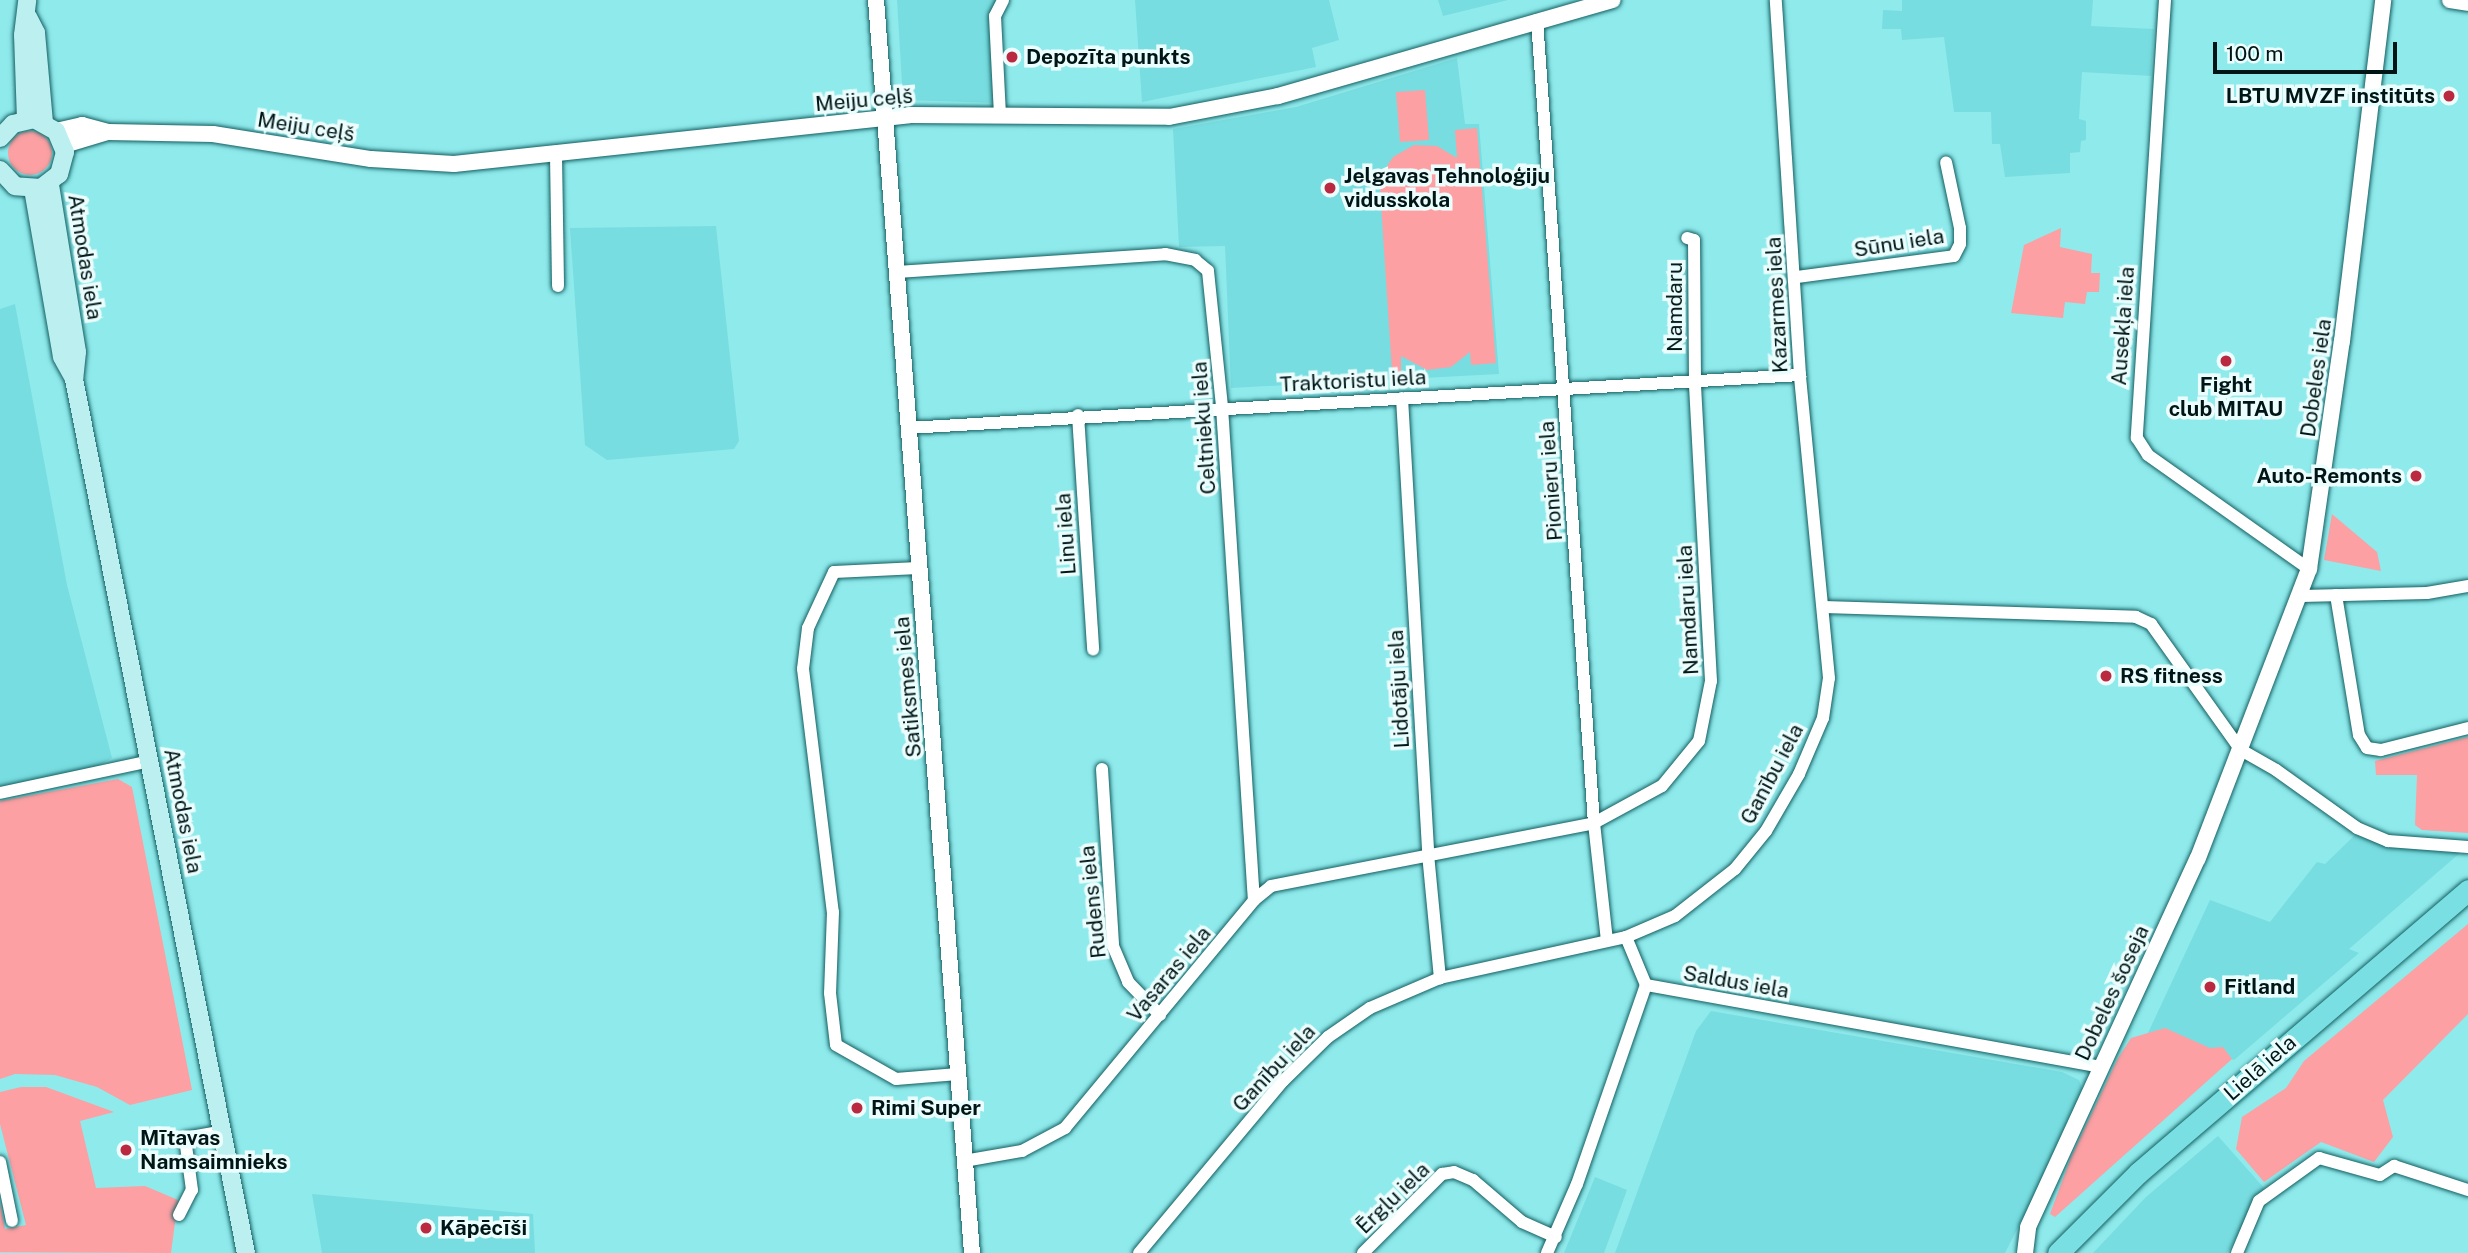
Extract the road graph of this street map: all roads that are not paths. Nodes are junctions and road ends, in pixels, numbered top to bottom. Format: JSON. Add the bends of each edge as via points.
{"nodes":[{"id":1,"x":876,"y":0,"type":"edge"},
{"id":2,"x":1003,"y":0,"type":"edge"},
{"id":3,"x":1613,"y":0,"type":"edge"},
{"id":4,"x":1776,"y":0,"type":"edge"},
{"id":5,"x":2165,"y":0,"type":"edge"},
{"id":6,"x":2383,"y":0,"type":"edge"},
{"id":7,"x":2450,"y":0,"type":"edge"},
{"id":8,"x":2468,"y":2,"type":"edge"},
{"id":9,"x":27,"y":9,"type":"edge"},
{"id":10,"x":1537,"y":20,"type":"junction"},
{"id":11,"x":1000,"y":115,"type":"junction"},
{"id":12,"x":884,"y":117,"type":"junction"},
{"id":13,"x":26,"y":120,"type":"junction"},
{"id":14,"x":55,"y":133,"type":"junction"},
{"id":15,"x":0,"y":138,"type":"edge"},
{"id":16,"x":556,"y":156,"type":"junction"},
{"id":17,"x":1946,"y":162,"type":"dead end"},
{"id":18,"x":0,"y":171,"type":"edge"},
{"id":19,"x":41,"y":187,"type":"junction"},
{"id":20,"x":1687,"y":238,"type":"dead end"},
{"id":21,"x":897,"y":272,"type":"junction"},
{"id":22,"x":1797,"y":277,"type":"junction"},
{"id":23,"x":558,"y":286,"type":"dead end"},
{"id":24,"x":1800,"y":375,"type":"junction"},
{"id":25,"x":1695,"y":382,"type":"junction"},
{"id":26,"x":1564,"y":391,"type":"junction"},
{"id":27,"x":1402,"y":398,"type":"junction"},
{"id":28,"x":1222,"y":407,"type":"junction"},
{"id":29,"x":1078,"y":415,"type":"junction"},
{"id":30,"x":908,"y":428,"type":"junction"},
{"id":31,"x":918,"y":568,"type":"junction"},
{"id":32,"x":2309,"y":569,"type":"junction"},
{"id":33,"x":2468,"y":586,"type":"edge"},
{"id":34,"x":2336,"y":595,"type":"junction"},
{"id":35,"x":2301,"y":596,"type":"junction"},
{"id":36,"x":1824,"y":607,"type":"junction"},
{"id":37,"x":1093,"y":650,"type":"dead end"},
{"id":38,"x":2468,"y":728,"type":"edge"},
{"id":39,"x":2241,"y":750,"type":"junction"},
{"id":40,"x":150,"y":761,"type":"junction"},
{"id":41,"x":1102,"y":769,"type":"dead end"},
{"id":42,"x":0,"y":793,"type":"edge"},
{"id":43,"x":1594,"y":822,"type":"junction"},
{"id":44,"x":2468,"y":847,"type":"edge"},
{"id":45,"x":1428,"y":854,"type":"junction"},
{"id":46,"x":2468,"y":890,"type":"edge"},
{"id":47,"x":1254,"y":900,"type":"junction"},
{"id":48,"x":1626,"y":937,"type":"junction"},
{"id":49,"x":1607,"y":940,"type":"junction"},
{"id":50,"x":1440,"y":978,"type":"junction"},
{"id":51,"x":1646,"y":985,"type":"junction"},
{"id":52,"x":1160,"y":1015,"type":"junction"},
{"id":53,"x":2102,"y":1067,"type":"junction"},
{"id":54,"x":958,"y":1074,"type":"junction"},
{"id":55,"x":219,"y":1132,"type":"junction"},
{"id":56,"x":964,"y":1161,"type":"junction"},
{"id":57,"x":0,"y":1162,"type":"edge"},
{"id":58,"x":2468,"y":1190,"type":"edge"},
{"id":59,"x":179,"y":1215,"type":"dead end"},
{"id":60,"x":12,"y":1221,"type":"dead end"},
{"id":61,"x":1556,"y":1237,"type":"junction"},
{"id":62,"x":246,"y":1253,"type":"edge"},
{"id":63,"x":972,"y":1253,"type":"edge"},
{"id":64,"x":1139,"y":1253,"type":"edge"},
{"id":65,"x":1363,"y":1253,"type":"edge"},
{"id":66,"x":1547,"y":1253,"type":"edge"},
{"id":67,"x":2025,"y":1253,"type":"edge"},
{"id":68,"x":2058,"y":1253,"type":"edge"},
{"id":69,"x":2237,"y":1253,"type":"edge"}],
"edges":[{"from":1,"to":12,"type":"street","name":"Satiksmes iela"},
{"from":2,"to":11,"type":"street","via":[[995,16]]},
{"from":3,"to":10,"type":"street","name":"Meiju ceļš"},
{"from":4,"to":22,"type":"street","name":"Kazarmes iela"},
{"from":5,"to":32,"type":"street","name":"Ausekļa iela","via":[[2137,438],[2148,455]]},
{"from":6,"to":32,"type":"street","name":"Dobeles iela"},
{"from":7,"to":8,"type":"street"},
{"from":9,"to":13,"type":"main road","via":[[23,35]]},
{"from":9,"to":14,"type":"main road"},
{"from":10,"to":11,"type":"street","name":"Meiju ceļš","via":[[1278,96],[1169,117]]},
{"from":10,"to":26,"type":"street","name":"Pionieru iela"},
{"from":11,"to":12,"type":"street","name":"Meiju ceļš"},
{"from":12,"to":16,"type":"street","name":"Meiju ceļš"},
{"from":12,"to":21,"type":"street","name":"Satiksmes iela"},
{"from":13,"to":14,"type":"main road"},
{"from":13,"to":15,"type":"main road","via":[[13,124]]},
{"from":14,"to":16,"type":"street","name":"Meiju ceļš","via":[[213,134],[417,164]]},
{"from":14,"to":19,"type":"main road","via":[[63,167]]},
{"from":16,"to":23,"type":"street"},
{"from":17,"to":22,"type":"street","name":"Sūnu iela","via":[[1960,228],[1954,256]]},
{"from":18,"to":19,"type":"main road","via":[[15,186]]},
{"from":19,"to":40,"type":"main road","name":"Atmodas iela","via":[[77,352],[74,379]]},
{"from":20,"to":25,"type":"street","name":"Namdaru","via":[[1694,240]]},
{"from":21,"to":28,"type":"street","name":"Celtnieku iela","via":[[1165,254],[1195,260],[1208,271],[1213,284]]},
{"from":21,"to":30,"type":"street","name":"Satiksmes iela"},
{"from":22,"to":24,"type":"street","name":"Kazarmes iela"},
{"from":24,"to":25,"type":"street","name":"Traktoristu iela"},
{"from":24,"to":36,"type":"street","name":"Kazarmes iela"},
{"from":25,"to":26,"type":"street","name":"Traktoristu iela"},
{"from":25,"to":43,"type":"street","name":"Namdaru iela","via":[[1712,681],[1699,741],[1662,786]]},
{"from":26,"to":27,"type":"street","name":"Traktoristu iela"},
{"from":26,"to":43,"type":"street","name":"Pionieru iela"},
{"from":27,"to":28,"type":"street","name":"Traktoristu iela"},
{"from":27,"to":45,"type":"street","name":"Lidotāju iela"},
{"from":28,"to":29,"type":"street","name":"Traktoristu iela"},
{"from":28,"to":47,"type":"street","name":"Celtnieku iela"},
{"from":29,"to":30,"type":"street","name":"Traktoristu iela"},
{"from":29,"to":37,"type":"street","name":"Linu iela"},
{"from":30,"to":31,"type":"street","name":"Satiksmes iela"},
{"from":31,"to":54,"type":"street","name":"Satiksmes iela"},
{"from":31,"to":54,"type":"street","via":[[834,572],[808,628],[804,678],[833,912],[834,1039],[838,1048],[896,1079]]},
{"from":32,"to":35,"type":"street","name":"Dobeles iela"},
{"from":33,"to":34,"type":"street","via":[[2427,593]]},
{"from":34,"to":35,"type":"street"},
{"from":34,"to":38,"type":"street","via":[[2359,735],[2367,748],[2381,750]]},
{"from":35,"to":39,"type":"street","name":"Dobeles iela"},
{"from":36,"to":39,"type":"street","via":[[2136,617],[2151,624]]},
{"from":36,"to":48,"type":"street","name":"Ganību iela","via":[[1829,678],[1823,718],[1778,813],[1734,869],[1702,897],[1675,916]]},
{"from":39,"to":44,"type":"street","via":[[2276,769],[2357,828],[2388,841]]},
{"from":39,"to":53,"type":"street","name":"Dobeles šoseja","via":[[2198,858]]},
{"from":40,"to":42,"type":"street"},
{"from":40,"to":55,"type":"main road","name":"Atmodas iela"},
{"from":41,"to":52,"type":"street","name":"Rudens iela","via":[[1113,946],[1128,982]]},
{"from":43,"to":45,"type":"street","name":"Namdaru iela"},
{"from":43,"to":49,"type":"street","name":"Pionieru iela"},
{"from":45,"to":47,"type":"street","name":"Vasaras iela","via":[[1291,880],[1271,886]]},
{"from":45,"to":50,"type":"street","name":"Lidotāju iela"},
{"from":46,"to":68,"type":"main road","name":"Lielā iela","via":[[2138,1173]]},
{"from":47,"to":52,"type":"street","name":"Vasaras iela"},
{"from":48,"to":49,"type":"street","name":"Ganību iela"},
{"from":48,"to":51,"type":"street"},
{"from":49,"to":50,"type":"street","name":"Ganību iela"},
{"from":50,"to":64,"type":"street","name":"Ganību iela","via":[[1370,1008],[1309,1053]]},
{"from":51,"to":53,"type":"street","name":"Saldus iela"},
{"from":51,"to":61,"type":"street"},
{"from":52,"to":56,"type":"street","name":"Vasaras iela","via":[[1065,1128],[1022,1151]]},
{"from":53,"to":67,"type":"street","name":"Dobeles šoseja","via":[[2028,1227]]},
{"from":54,"to":56,"type":"street","name":"Satiksmes iela"},
{"from":55,"to":59,"type":"street","via":[[185,1138],[192,1190]]},
{"from":55,"to":62,"type":"main road","name":"Atmodas iela"},
{"from":56,"to":63,"type":"street","name":"Satiksmes iela"},
{"from":57,"to":60,"type":"street"},
{"from":58,"to":69,"type":"street","via":[[2394,1166],[2380,1175],[2319,1158],[2259,1201]]},
{"from":61,"to":65,"type":"street","name":"Ērgļu iela","via":[[1521,1222],[1473,1180],[1454,1172],[1442,1174]]},
{"from":61,"to":66,"type":"street"}]}
